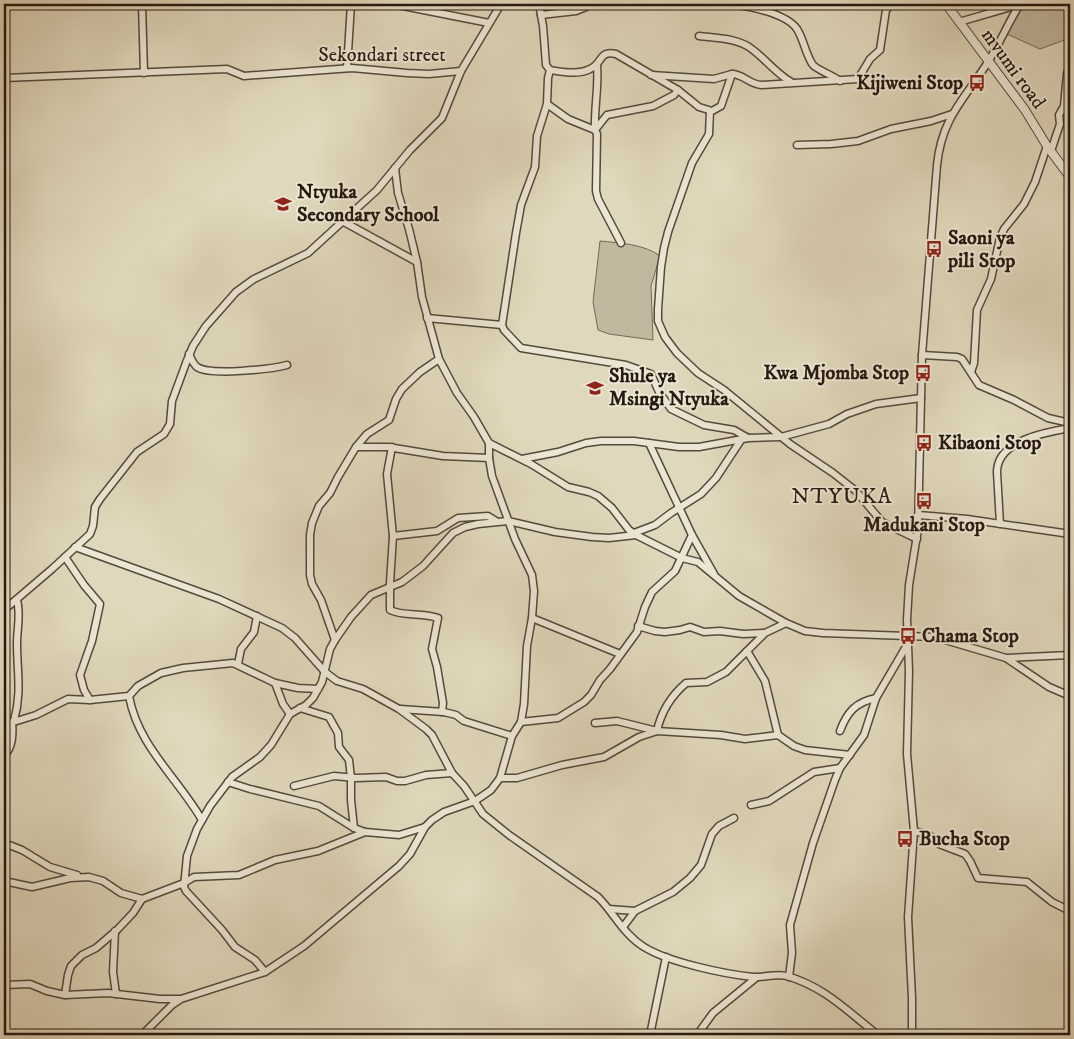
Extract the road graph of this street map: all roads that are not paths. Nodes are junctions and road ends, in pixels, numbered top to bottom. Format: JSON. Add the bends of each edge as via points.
{"nodes":[{"id":1,"x":142,"y":4,"type":"edge"},
{"id":2,"x":351,"y":4,"type":"edge"},
{"id":3,"x":393,"y":4,"type":"edge"},
{"id":4,"x":501,"y":4,"type":"edge"},
{"id":5,"x":539,"y":4,"type":"edge"},
{"id":6,"x":587,"y":4,"type":"edge"},
{"id":7,"x":891,"y":4,"type":"edge"},
{"id":8,"x":946,"y":4,"type":"edge"},
{"id":9,"x":728,"y":5,"type":"edge"},
{"id":10,"x":1019,"y":5,"type":"edge"},
{"id":11,"x":541,"y":15,"type":"junction"},
{"id":12,"x":959,"y":22,"type":"junction"},
{"id":13,"x":489,"y":23,"type":"junction"},
{"id":14,"x":699,"y":36,"type":"dead end"},
{"id":15,"x":989,"y":62,"type":"junction"},
{"id":16,"x":1070,"y":63,"type":"edge"},
{"id":17,"x":597,"y":64,"type":"junction"},
{"id":18,"x":347,"y":68,"type":"junction"},
{"id":19,"x":550,"y":70,"type":"junction"},
{"id":20,"x":461,"y":72,"type":"junction"},
{"id":21,"x":144,"y":73,"type":"junction"},
{"id":22,"x":732,"y":74,"type":"junction"},
{"id":23,"x":650,"y":75,"type":"junction"},
{"id":24,"x":4,"y":78,"type":"edge"},
{"id":25,"x":840,"y":81,"type":"junction"},
{"id":26,"x":790,"y":82,"type":"junction"},
{"id":27,"x":678,"y":90,"type":"junction"},
{"id":28,"x":1068,"y":91,"type":"edge"},
{"id":29,"x":547,"y":104,"type":"junction"},
{"id":30,"x":710,"y":111,"type":"junction"},
{"id":31,"x":952,"y":114,"type":"junction"},
{"id":32,"x":595,"y":130,"type":"junction"},
{"id":33,"x":797,"y":145,"type":"dead end"},
{"id":34,"x":1049,"y":148,"type":"junction"},
{"id":35,"x":395,"y":168,"type":"junction"},
{"id":36,"x":1070,"y":178,"type":"edge"},
{"id":37,"x":344,"y":222,"type":"junction"},
{"id":38,"x":621,"y":243,"type":"dead end"},
{"id":39,"x":417,"y":262,"type":"junction"},
{"id":40,"x":427,"y":318,"type":"junction"},
{"id":41,"x":502,"y":325,"type":"junction"},
{"id":42,"x":189,"y":354,"type":"junction"},
{"id":43,"x":922,"y":356,"type":"junction"},
{"id":44,"x":439,"y":360,"type":"junction"},
{"id":45,"x":287,"y":365,"type":"dead end"},
{"id":46,"x":971,"y":372,"type":"junction"},
{"id":47,"x":921,"y":398,"type":"junction"},
{"id":48,"x":1070,"y":422,"type":"edge"},
{"id":49,"x":1070,"y":428,"type":"edge"},
{"id":50,"x":781,"y":437,"type":"junction"},
{"id":51,"x":745,"y":439,"type":"junction"},
{"id":52,"x":489,"y":443,"type":"junction"},
{"id":53,"x":649,"y":443,"type":"junction"},
{"id":54,"x":356,"y":447,"type":"junction"},
{"id":55,"x":392,"y":448,"type":"junction"},
{"id":56,"x":489,"y":458,"type":"junction"},
{"id":57,"x":521,"y":459,"type":"junction"},
{"id":58,"x":680,"y":509,"type":"junction"},
{"id":59,"x":918,"y":516,"type":"junction"},
{"id":60,"x":497,"y":521,"type":"junction"},
{"id":61,"x":508,"y":521,"type":"junction"},
{"id":62,"x":1000,"y":524,"type":"junction"},
{"id":63,"x":635,"y":534,"type":"junction"},
{"id":64,"x":1070,"y":534,"type":"edge"},
{"id":65,"x":692,"y":535,"type":"junction"},
{"id":66,"x":393,"y":536,"type":"junction"},
{"id":67,"x":917,"y":539,"type":"junction"},
{"id":68,"x":75,"y":547,"type":"junction"},
{"id":69,"x":65,"y":557,"type":"junction"},
{"id":70,"x":682,"y":558,"type":"junction"},
{"id":71,"x":717,"y":579,"type":"junction"},
{"id":72,"x":390,"y":588,"type":"junction"},
{"id":73,"x":17,"y":600,"type":"junction"},
{"id":74,"x":4,"y":610,"type":"edge"},
{"id":75,"x":257,"y":616,"type":"junction"},
{"id":76,"x":532,"y":618,"type":"junction"},
{"id":77,"x":786,"y":623,"type":"junction"},
{"id":78,"x":638,"y":626,"type":"junction"},
{"id":79,"x":765,"y":632,"type":"junction"},
{"id":80,"x":907,"y":636,"type":"junction"},
{"id":81,"x":334,"y":640,"type":"junction"},
{"id":82,"x":908,"y":645,"type":"junction"},
{"id":83,"x":747,"y":651,"type":"junction"},
{"id":84,"x":620,"y":654,"type":"junction"},
{"id":85,"x":1070,"y":655,"type":"edge"},
{"id":86,"x":1006,"y":658,"type":"junction"},
{"id":87,"x":238,"y":664,"type":"junction"},
{"id":88,"x":325,"y":672,"type":"junction"},
{"id":89,"x":275,"y":683,"type":"junction"},
{"id":90,"x":318,"y":689,"type":"junction"},
{"id":91,"x":129,"y":696,"type":"junction"},
{"id":92,"x":1070,"y":696,"type":"edge"},
{"id":93,"x":876,"y":698,"type":"junction"},
{"id":94,"x":90,"y":700,"type":"junction"},
{"id":95,"x":300,"y":708,"type":"junction"},
{"id":96,"x":399,"y":709,"type":"junction"},
{"id":97,"x":442,"y":712,"type":"junction"},
{"id":98,"x":290,"y":714,"type":"junction"},
{"id":99,"x":13,"y":722,"type":"junction"},
{"id":100,"x":521,"y":722,"type":"junction"},
{"id":101,"x":595,"y":723,"type":"dead end"},
{"id":102,"x":4,"y":725,"type":"edge"},
{"id":103,"x":657,"y":731,"type":"junction"},
{"id":104,"x":840,"y":731,"type":"dead end"},
{"id":105,"x":778,"y":735,"type":"junction"},
{"id":106,"x":512,"y":736,"type":"junction"},
{"id":107,"x":850,"y":755,"type":"junction"},
{"id":108,"x":4,"y":756,"type":"edge"},
{"id":109,"x":840,"y":768,"type":"junction"},
{"id":110,"x":452,"y":773,"type":"junction"},
{"id":111,"x":351,"y":778,"type":"junction"},
{"id":112,"x":500,"y":778,"type":"junction"},
{"id":113,"x":228,"y":782,"type":"junction"},
{"id":114,"x":294,"y":786,"type":"dead end"},
{"id":115,"x":475,"y":801,"type":"junction"},
{"id":116,"x":751,"y":805,"type":"dead end"},
{"id":117,"x":734,"y":818,"type":"dead end"},
{"id":118,"x":202,"y":820,"type":"junction"},
{"id":119,"x":426,"y":827,"type":"junction"},
{"id":120,"x":354,"y":828,"type":"junction"},
{"id":121,"x":914,"y":830,"type":"junction"},
{"id":122,"x":365,"y":832,"type":"junction"},
{"id":123,"x":4,"y":843,"type":"edge"},
{"id":124,"x":82,"y":876,"type":"junction"},
{"id":125,"x":4,"y":881,"type":"edge"},
{"id":126,"x":184,"y":883,"type":"junction"},
{"id":127,"x":142,"y":899,"type":"junction"},
{"id":128,"x":609,"y":909,"type":"junction"},
{"id":129,"x":635,"y":911,"type":"junction"},
{"id":130,"x":1070,"y":912,"type":"edge"},
{"id":131,"x":623,"y":927,"type":"junction"},
{"id":132,"x":115,"y":931,"type":"junction"},
{"id":133,"x":666,"y":957,"type":"junction"},
{"id":134,"x":265,"y":972,"type":"junction"},
{"id":135,"x":789,"y":976,"type":"junction"},
{"id":136,"x":757,"y":977,"type":"junction"},
{"id":137,"x":4,"y":985,"type":"edge"},
{"id":138,"x":116,"y":994,"type":"junction"},
{"id":139,"x":65,"y":995,"type":"junction"},
{"id":140,"x":181,"y":999,"type":"junction"},
{"id":141,"x":1070,"y":1031,"type":"edge"},
{"id":142,"x":142,"y":1035,"type":"edge"},
{"id":143,"x":650,"y":1035,"type":"edge"},
{"id":144,"x":697,"y":1035,"type":"edge"},
{"id":145,"x":878,"y":1035,"type":"edge"},
{"id":146,"x":912,"y":1035,"type":"edge"},
{"id":147,"x":1064,"y":1035,"type":"edge"}],
"edges":[{"from":1,"to":21,"type":"street"},
{"from":2,"to":18,"type":"street"},
{"from":3,"to":13,"type":"street"},
{"from":4,"to":13,"type":"street"},
{"from":5,"to":11,"type":"street"},
{"from":6,"to":11,"type":"street","via":[[586,8],[576,11]]},
{"from":7,"to":25,"type":"street","via":[[886,10],[880,50],[870,59],[859,78]]},
{"from":8,"to":12,"type":"street","name":"mvumi road"},
{"from":9,"to":25,"type":"street","via":[[748,6],[792,24],[812,65]]},
{"from":10,"to":12,"type":"street"},
{"from":10,"to":15,"type":"street"},
{"from":11,"to":19,"type":"street","via":[[546,64]]},
{"from":12,"to":15,"type":"street","name":"mvumi road"},
{"from":13,"to":20,"type":"street"},
{"from":14,"to":26,"type":"street","via":[[747,46]]},
{"from":15,"to":31,"type":"street"},
{"from":15,"to":34,"type":"street","name":"mvumi road"},
{"from":16,"to":28,"type":"street"},
{"from":17,"to":19,"type":"street","via":[[580,72]]},
{"from":17,"to":23,"type":"street","via":[[604,54],[616,54]]},
{"from":17,"to":32,"type":"street"},
{"from":18,"to":20,"type":"street","name":"Sekondari street","via":[[407,74]]},
{"from":18,"to":21,"type":"street","name":"Sekondari street","via":[[244,76],[226,69]]},
{"from":19,"to":29,"type":"street"},
{"from":20,"to":35,"type":"street","via":[[442,118]]},
{"from":21,"to":24,"type":"street"},
{"from":22,"to":23,"type":"street","via":[[714,79]]},
{"from":22,"to":26,"type":"street","via":[[741,75],[755,84]]},
{"from":22,"to":30,"type":"street","via":[[721,106]]},
{"from":23,"to":27,"type":"street"},
{"from":25,"to":26,"type":"street"},
{"from":27,"to":30,"type":"street","via":[[699,107]]},
{"from":27,"to":32,"type":"street","via":[[653,106],[607,115]]},
{"from":28,"to":34,"type":"street","via":[[1059,114],[1060,124]]},
{"from":29,"to":32,"type":"street","via":[[568,119]]},
{"from":29,"to":41,"type":"street","via":[[537,136],[535,167],[521,205]]},
{"from":30,"to":50,"type":"street","via":[[709,134],[692,164],[668,232],[661,267],[658,321],[671,346],[691,367]]},
{"from":31,"to":33,"type":"street","via":[[858,141]]},
{"from":31,"to":43,"type":"street","via":[[942,134],[938,154]]},
{"from":32,"to":38,"type":"street","via":[[598,134],[598,199]]},
{"from":34,"to":36,"type":"street","name":"mvumi road"},
{"from":34,"to":46,"type":"street","via":[[1024,204],[1000,238],[991,279],[977,310]]},
{"from":35,"to":37,"type":"street"},
{"from":35,"to":39,"type":"street","via":[[398,193]]},
{"from":37,"to":39,"type":"street"},
{"from":37,"to":42,"type":"street","via":[[308,253],[254,279],[236,292],[206,326]]},
{"from":39,"to":40,"type":"street"},
{"from":40,"to":41,"type":"street"},
{"from":40,"to":44,"type":"street"},
{"from":41,"to":51,"type":"street","via":[[521,348],[626,365],[651,374],[670,410],[704,425],[734,430]]},
{"from":42,"to":45,"type":"street","via":[[198,368],[208,370],[258,370]]},
{"from":42,"to":68,"type":"street","via":[[172,401],[168,430],[136,452],[96,505],[92,530]]},
{"from":43,"to":46,"type":"street","via":[[957,357]]},
{"from":43,"to":47,"type":"street"},
{"from":44,"to":52,"type":"street"},
{"from":44,"to":54,"type":"street","via":[[402,389],[388,420],[367,434]]},
{"from":46,"to":48,"type":"street","via":[[979,385],[1048,418]]},
{"from":47,"to":50,"type":"street","via":[[876,404],[846,414],[829,424]]},
{"from":47,"to":59,"type":"street"},
{"from":49,"to":62,"type":"street","via":[[1020,441],[1000,459],[996,472]]},
{"from":50,"to":51,"type":"street"},
{"from":50,"to":67,"type":"street","via":[[856,491],[882,522]]},
{"from":51,"to":53,"type":"street","via":[[699,447]]},
{"from":51,"to":58,"type":"street","via":[[716,478]]},
{"from":52,"to":56,"type":"street"},
{"from":52,"to":57,"type":"street"},
{"from":53,"to":57,"type":"street","via":[[601,440]]},
{"from":53,"to":58,"type":"street"},
{"from":54,"to":55,"type":"street"},
{"from":54,"to":81,"type":"street","via":[[319,506],[310,535],[312,584],[321,600]]},
{"from":55,"to":56,"type":"street","via":[[443,456]]},
{"from":55,"to":66,"type":"street","via":[[387,474]]},
{"from":56,"to":61,"type":"street"},
{"from":57,"to":63,"type":"street","via":[[568,486],[598,496]]},
{"from":58,"to":63,"type":"street"},
{"from":58,"to":65,"type":"street"},
{"from":59,"to":62,"type":"street"},
{"from":59,"to":67,"type":"street"},
{"from":60,"to":61,"type":"street"},
{"from":60,"to":66,"type":"street","via":[[488,516],[458,518],[437,531]]},
{"from":60,"to":72,"type":"street","via":[[453,533],[423,566]]},
{"from":61,"to":63,"type":"street","via":[[592,537]]},
{"from":61,"to":76,"type":"street","via":[[532,575]]},
{"from":62,"to":64,"type":"street"},
{"from":63,"to":70,"type":"street"},
{"from":65,"to":70,"type":"street"},
{"from":65,"to":71,"type":"street"},
{"from":66,"to":72,"type":"street"},
{"from":67,"to":80,"type":"street","via":[[909,585]]},
{"from":68,"to":69,"type":"street"},
{"from":68,"to":75,"type":"street","via":[[188,587]]},
{"from":69,"to":73,"type":"street"},
{"from":69,"to":94,"type":"street","via":[[100,604],[80,675]]},
{"from":70,"to":71,"type":"street","via":[[698,562]]},
{"from":70,"to":78,"type":"street","via":[[675,571],[652,592]]},
{"from":71,"to":77,"type":"street","via":[[739,596]]},
{"from":72,"to":81,"type":"street","via":[[366,599]]},
{"from":72,"to":97,"type":"street","via":[[390,610],[438,618],[432,649]]},
{"from":73,"to":74,"type":"street"},
{"from":73,"to":99,"type":"street","via":[[20,619],[17,644],[19,704]]},
{"from":75,"to":87,"type":"street","via":[[254,632],[241,649]]},
{"from":75,"to":88,"type":"street","via":[[295,638]]},
{"from":76,"to":84,"type":"street"},
{"from":76,"to":100,"type":"street"},
{"from":77,"to":79,"type":"street"},
{"from":77,"to":80,"type":"street","via":[[798,629],[818,632]]},
{"from":78,"to":79,"type":"street","via":[[665,632],[690,627],[704,632]]},
{"from":78,"to":84,"type":"street"},
{"from":79,"to":83,"type":"street"},
{"from":80,"to":82,"type":"street"},
{"from":80,"to":86,"type":"street","via":[[935,637]]},
{"from":81,"to":88,"type":"street"},
{"from":82,"to":93,"type":"street"},
{"from":82,"to":121,"type":"street","via":[[907,754]]},
{"from":83,"to":103,"type":"street","via":[[716,678],[707,682],[690,682],[682,687],[664,708]]},
{"from":83,"to":105,"type":"street","via":[[765,681]]},
{"from":84,"to":100,"type":"street","via":[[584,702],[558,718]]},
{"from":85,"to":86,"type":"street"},
{"from":86,"to":92,"type":"street","via":[[1049,688]]},
{"from":87,"to":89,"type":"street"},
{"from":87,"to":91,"type":"street","via":[[160,672]]},
{"from":88,"to":90,"type":"street"},
{"from":88,"to":96,"type":"street","via":[[337,681],[363,689]]},
{"from":89,"to":90,"type":"street"},
{"from":89,"to":98,"type":"street"},
{"from":90,"to":95,"type":"street","via":[[313,698]]},
{"from":91,"to":94,"type":"street"},
{"from":91,"to":118,"type":"street","via":[[149,747]]},
{"from":93,"to":104,"type":"street","via":[[854,707]]},
{"from":93,"to":107,"type":"street","via":[[864,735]]},
{"from":94,"to":99,"type":"street","via":[[68,699]]},
{"from":95,"to":98,"type":"street"},
{"from":95,"to":111,"type":"street","via":[[330,719],[338,733],[339,747],[349,758]]},
{"from":96,"to":97,"type":"street"},
{"from":96,"to":110,"type":"street","via":[[432,735]]},
{"from":97,"to":106,"type":"street"},
{"from":98,"to":113,"type":"street","via":[[267,750]]},
{"from":99,"to":102,"type":"street"},
{"from":99,"to":108,"type":"street","via":[[12,742]]},
{"from":100,"to":106,"type":"street"},
{"from":101,"to":103,"type":"street","via":[[617,721]]},
{"from":103,"to":105,"type":"street","via":[[745,739]]},
{"from":103,"to":112,"type":"street","via":[[604,757],[562,764],[517,778]]},
{"from":105,"to":107,"type":"street","via":[[805,750]]},
{"from":106,"to":112,"type":"street"},
{"from":107,"to":109,"type":"street"},
{"from":109,"to":116,"type":"street","via":[[814,772],[777,797]]},
{"from":109,"to":135,"type":"street","via":[[813,843],[790,925],[792,960]]},
{"from":110,"to":111,"type":"street","via":[[406,781],[379,777]]},
{"from":110,"to":115,"type":"street"},
{"from":111,"to":114,"type":"street","via":[[334,776]]},
{"from":111,"to":120,"type":"street"},
{"from":112,"to":115,"type":"street","via":[[491,790]]},
{"from":113,"to":118,"type":"street"},
{"from":113,"to":120,"type":"street","via":[[319,806]]},
{"from":115,"to":119,"type":"street","via":[[444,812]]},
{"from":115,"to":128,"type":"street","via":[[483,814],[509,835],[598,897]]},
{"from":117,"to":129,"type":"street","via":[[712,834],[701,865],[690,878],[673,892]]},
{"from":118,"to":126,"type":"street","via":[[187,856]]},
{"from":119,"to":122,"type":"street","via":[[399,835]]},
{"from":119,"to":134,"type":"street","via":[[410,854],[398,866],[304,946]]},
{"from":120,"to":122,"type":"street"},
{"from":121,"to":130,"type":"street","via":[[965,854],[978,878],[1027,882]]},
{"from":121,"to":146,"type":"street","via":[[908,917]]},
{"from":122,"to":126,"type":"street","via":[[318,851],[275,860],[246,874],[196,876]]},
{"from":123,"to":124,"type":"street","via":[[50,867]]},
{"from":124,"to":125,"type":"street","via":[[38,887]]},
{"from":124,"to":127,"type":"street","via":[[103,881],[121,893]]},
{"from":126,"to":127,"type":"street"},
{"from":126,"to":134,"type":"street","via":[[190,897],[229,941],[255,960]]},
{"from":127,"to":132,"type":"street"},
{"from":128,"to":129,"type":"street"},
{"from":128,"to":131,"type":"street"},
{"from":129,"to":131,"type":"street"},
{"from":131,"to":133,"type":"street","via":[[644,948]]},
{"from":132,"to":138,"type":"street","via":[[113,972]]},
{"from":132,"to":139,"type":"street","via":[[71,966]]},
{"from":133,"to":136,"type":"street"},
{"from":133,"to":143,"type":"street"},
{"from":134,"to":140,"type":"street"},
{"from":135,"to":136,"type":"street"},
{"from":135,"to":145,"type":"street","via":[[827,994]]},
{"from":136,"to":144,"type":"street","via":[[713,1013]]},
{"from":137,"to":139,"type":"street","via":[[30,984]]},
{"from":138,"to":139,"type":"street"},
{"from":138,"to":140,"type":"street"},
{"from":140,"to":142,"type":"street"},
{"from":141,"to":147,"type":"street"}]}
